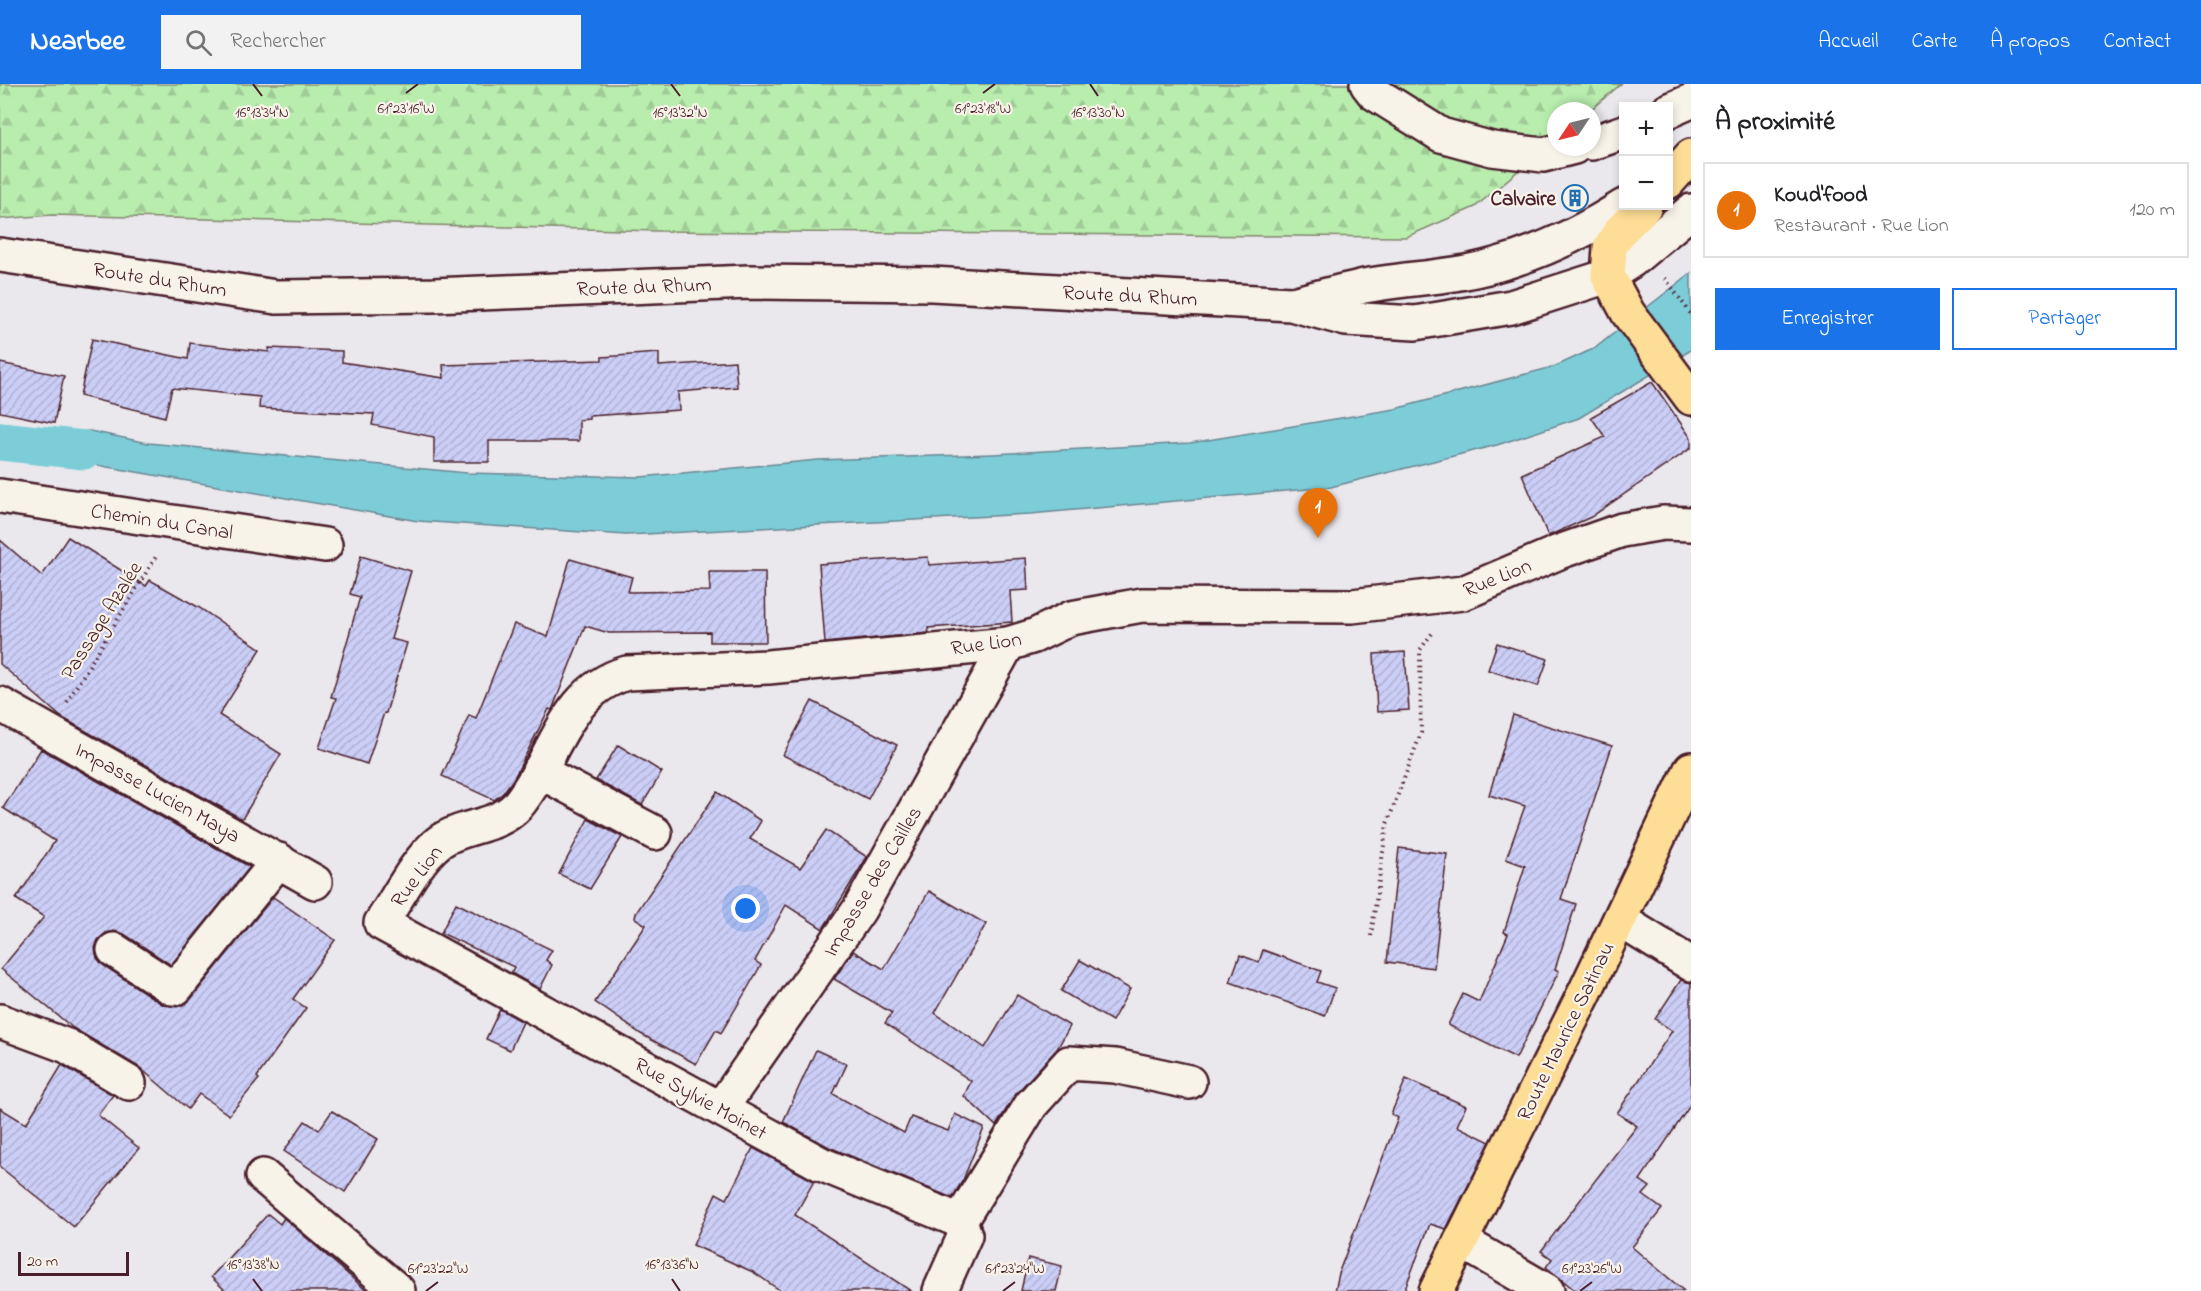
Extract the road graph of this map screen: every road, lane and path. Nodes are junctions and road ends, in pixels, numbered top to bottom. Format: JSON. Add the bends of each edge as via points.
{"nodes":[{"id":1,"x":1367,"y":84,"type":"edge"},
{"id":2,"x":1691,"y":101,"type":"edge"},
{"id":3,"x":1673,"y":109,"type":"edge"},
{"id":4,"x":1619,"y":133,"type":"edge"},
{"id":5,"x":1601,"y":140,"type":"edge"},
{"id":6,"x":1547,"y":154,"type":"edge"},
{"id":7,"x":1691,"y":156,"type":"edge"},
{"id":8,"x":1673,"y":169,"type":"edge"},
{"id":9,"x":1673,"y":176,"type":"edge"},
{"id":10,"x":1619,"y":209,"type":"edge"},
{"id":11,"x":1641,"y":210,"type":"edge"},
{"id":12,"x":1691,"y":211,"type":"edge"},
{"id":13,"x":0,"y":255,"type":"edge"},
{"id":14,"x":1659,"y":271,"type":"dead end"},
{"id":15,"x":1608,"y":276,"type":"junction"},
{"id":16,"x":1291,"y":304,"type":"junction"},
{"id":17,"x":1691,"y":314,"type":"edge"},
{"id":18,"x":1686,"y":392,"type":"edge"},
{"id":19,"x":0,"y":496,"type":"edge"},
{"id":20,"x":174,"y":523,"type":"junction"},
{"id":21,"x":1691,"y":524,"type":"edge"},
{"id":22,"x":325,"y":545,"type":"dead end"},
{"id":23,"x":1463,"y":593,"type":"junction"},
{"id":24,"x":1008,"y":644,"type":"junction"},
{"id":25,"x":0,"y":704,"type":"edge"},
{"id":26,"x":49,"y":731,"type":"junction"},
{"id":27,"x":1691,"y":769,"type":"edge"},
{"id":28,"x":539,"y":771,"type":"junction"},
{"id":29,"x":655,"y":833,"type":"dead end"},
{"id":30,"x":279,"y":860,"type":"junction"},
{"id":31,"x":315,"y":882,"type":"dead end"},
{"id":32,"x":1620,"y":920,"type":"junction"},
{"id":33,"x":381,"y":923,"type":"joint"},
{"id":34,"x":1371,"y":936,"type":"dead end"},
{"id":35,"x":114,"y":950,"type":"dead end"},
{"id":36,"x":1691,"y":964,"type":"edge"},
{"id":37,"x":3,"y":1028,"type":"edge"},
{"id":38,"x":1189,"y":1082,"type":"dead end"},
{"id":39,"x":129,"y":1083,"type":"dead end"},
{"id":40,"x":721,"y":1108,"type":"junction"},
{"id":41,"x":263,"y":1176,"type":"dead end"},
{"id":42,"x":960,"y":1221,"type":"junction"},
{"id":43,"x":1461,"y":1241,"type":"junction"},
{"id":44,"x":398,"y":1291,"type":"edge"},
{"id":45,"x":940,"y":1291,"type":"edge"},
{"id":46,"x":1436,"y":1291,"type":"edge"},
{"id":47,"x":1547,"y":1291,"type":"edge"}],
"edges":[{"from":1,"to":6,"type":"street","via":[[1374,93],[1441,135],[1492,149]]},
{"from":2,"to":3,"type":"street"},
{"from":4,"to":5,"type":"street"},
{"from":7,"to":8,"type":"street"},
{"from":7,"to":9,"type":"main road"},
{"from":10,"to":16,"type":"street","name":"Route du Rhum","via":[[1581,230],[1495,265],[1360,287]]},
{"from":11,"to":15,"type":"main road","via":[[1610,247]]},
{"from":12,"to":15,"type":"street","name":"Route du Rhum"},
{"from":13,"to":16,"type":"street","name":"Route du Rhum","via":[[276,297],[760,282],[932,284]]},
{"from":14,"to":17,"type":"path"},
{"from":15,"to":16,"type":"street","name":"Route du Rhum","via":[[1511,307],[1415,322],[1346,319]]},
{"from":15,"to":18,"type":"main road","via":[[1628,313]]},
{"from":19,"to":20,"type":"street","name":"Chemin du Canal"},
{"from":20,"to":22,"type":"street","name":"Chemin du Canal"},
{"from":20,"to":26,"type":"path","name":"Passage Azalée","via":[[147,575]]},
{"from":21,"to":23,"type":"street","name":"Rue Lion","via":[[1663,523],[1622,530]]},
{"from":23,"to":24,"type":"street","name":"Rue Lion","via":[[1352,606],[1142,604],[1071,618]]},
{"from":23,"to":34,"type":"path","via":[[1420,650],[1421,734],[1387,824]]},
{"from":24,"to":28,"type":"street","name":"Rue Lion","via":[[768,667],[618,676],[594,688],[580,702]]},
{"from":24,"to":40,"type":"street","name":"Impasse des Cailles","via":[[859,910]]},
{"from":25,"to":26,"type":"street","name":"Impasse Lucien Maya"},
{"from":26,"to":30,"type":"street","name":"Impasse Lucien Maya"},
{"from":27,"to":32,"type":"main road","name":"Route Maurice Satinau"},
{"from":28,"to":29,"type":"street"},
{"from":28,"to":33,"type":"street","name":"Rue Lion","via":[[515,808],[488,824],[458,831],[439,842]]},
{"from":30,"to":31,"type":"street","name":"Impasse Lucien Maya"},
{"from":30,"to":35,"type":"street","via":[[176,988]]},
{"from":32,"to":36,"type":"street"},
{"from":32,"to":43,"type":"main road","name":"Route Maurice Satinau"},
{"from":33,"to":40,"type":"street","name":"Rue Sylvie Moinet"},
{"from":37,"to":39,"type":"street","via":[[67,1046]]},
{"from":38,"to":42,"type":"street","via":[[1116,1066],[1069,1063],[1031,1105]]},
{"from":40,"to":42,"type":"street","name":"Rue Sylvie Moinet","via":[[821,1164]]},
{"from":41,"to":44,"type":"street"},
{"from":42,"to":45,"type":"street","via":[[965,1235]]},
{"from":43,"to":46,"type":"main road","name":"Route Maurice Satinau"},
{"from":43,"to":47,"type":"street"}]}
